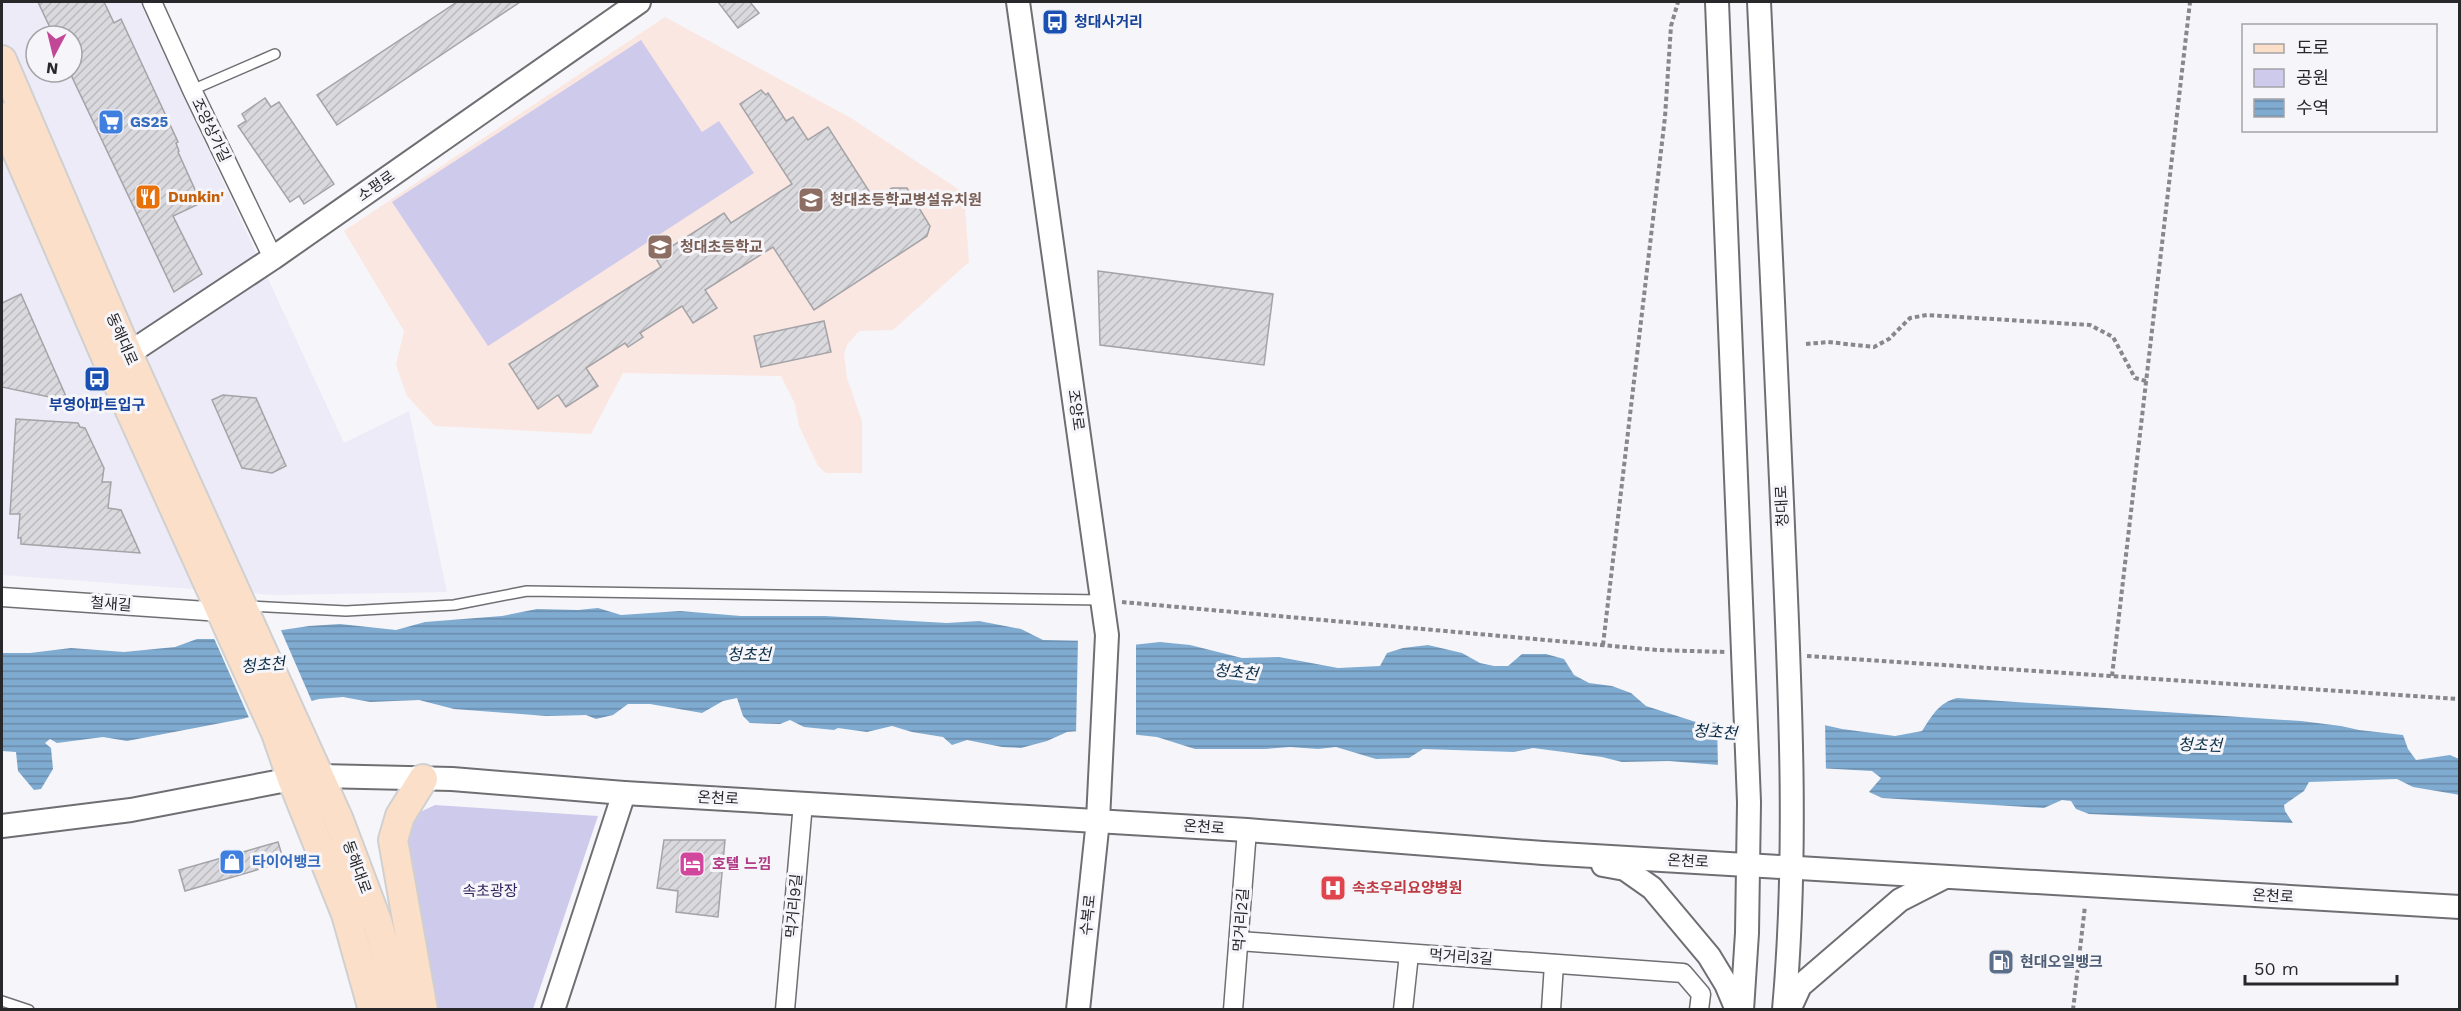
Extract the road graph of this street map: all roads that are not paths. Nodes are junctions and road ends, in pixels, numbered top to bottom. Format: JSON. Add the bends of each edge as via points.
{"nodes":[{"id":1,"x":152,"y":2,"type":"edge"},
{"id":2,"x":639,"y":2,"type":"edge"},
{"id":3,"x":1018,"y":2,"type":"edge"},
{"id":4,"x":1717,"y":2,"type":"edge"},
{"id":5,"x":1759,"y":2,"type":"edge"},
{"id":6,"x":275,"y":54,"type":"dead end"},
{"id":7,"x":2,"y":60,"type":"edge"},
{"id":8,"x":192,"y":90,"type":"junction"},
{"id":9,"x":2,"y":117,"type":"edge"},
{"id":10,"x":273,"y":258,"type":"junction"},
{"id":11,"x":118,"y":359,"type":"junction"},
{"id":12,"x":2,"y":597,"type":"edge"},
{"id":13,"x":1104,"y":600,"type":"junction"},
{"id":14,"x":233,"y":613,"type":"junction"},
{"id":15,"x":306,"y":778,"type":"junction"},
{"id":16,"x":423,"y":779,"type":"junction"},
{"id":17,"x":624,"y":793,"type":"junction"},
{"id":18,"x":803,"y":802,"type":"junction"},
{"id":19,"x":1098,"y":820,"type":"junction"},
{"id":20,"x":2,"y":826,"type":"edge"},
{"id":21,"x":1247,"y":830,"type":"junction"},
{"id":22,"x":1543,"y":853,"type":"junction"},
{"id":23,"x":1748,"y":865,"type":"junction"},
{"id":24,"x":1793,"y":868,"type":"junction"},
{"id":25,"x":1945,"y":877,"type":"junction"},
{"id":26,"x":2460,"y":907,"type":"edge"},
{"id":27,"x":1239,"y":941,"type":"junction"},
{"id":28,"x":1409,"y":954,"type":"junction"},
{"id":29,"x":1554,"y":964,"type":"junction"},
{"id":30,"x":2,"y":1001,"type":"edge"},
{"id":31,"x":29,"y":1010,"type":"edge"},
{"id":32,"x":373,"y":1010,"type":"edge"},
{"id":33,"x":401,"y":1010,"type":"edge"},
{"id":34,"x":423,"y":1010,"type":"edge"},
{"id":35,"x":553,"y":1010,"type":"edge"},
{"id":36,"x":785,"y":1010,"type":"edge"},
{"id":37,"x":1078,"y":1010,"type":"edge"},
{"id":38,"x":1233,"y":1010,"type":"edge"},
{"id":39,"x":1403,"y":1010,"type":"edge"},
{"id":40,"x":1551,"y":1010,"type":"edge"},
{"id":41,"x":1699,"y":1010,"type":"edge"},
{"id":42,"x":1740,"y":1010,"type":"edge"},
{"id":43,"x":1784,"y":1010,"type":"edge"},
{"id":44,"x":1790,"y":1010,"type":"edge"}],
"edges":[{"from":1,"to":8,"type":"street","name":"조양상가길"},
{"from":2,"to":10,"type":"street","name":"소평로"},
{"from":3,"to":13,"type":"street","name":"조양로"},
{"from":4,"to":23,"type":"street","via":[[1745,653]]},
{"from":5,"to":24,"type":"street","name":"청대로","via":[[1789,655]]},
{"from":6,"to":8,"type":"lane"},
{"from":7,"to":11,"type":"main road","name":"동해대로"},
{"from":8,"to":10,"type":"street","name":"조양상가길"},
{"from":9,"to":11,"type":"main road","name":"동해대로"},
{"from":10,"to":11,"type":"street","name":"소평로"},
{"from":11,"to":14,"type":"main road","name":"동해대로"},
{"from":12,"to":14,"type":"street","name":"철새길"},
{"from":13,"to":14,"type":"lane","via":[[527,591],[454,605]]},
{"from":13,"to":19,"type":"street","name":"조양로","via":[[1107,635]]},
{"from":14,"to":15,"type":"main road","name":"동해대로"},
{"from":15,"to":16,"type":"street","name":"온천로"},
{"from":15,"to":20,"type":"street","name":"온천로","via":[[130,810]]},
{"from":15,"to":32,"type":"main road","name":"동해대로"},
{"from":15,"to":33,"type":"main road","name":"동해대로","via":[[338,818],[378,924]]},
{"from":16,"to":17,"type":"street","name":"온천로"},
{"from":16,"to":34,"type":"main road","via":[[400,816],[393,840]]},
{"from":17,"to":18,"type":"street","name":"온천로"},
{"from":17,"to":35,"type":"street"},
{"from":18,"to":19,"type":"street","name":"온천로"},
{"from":18,"to":36,"type":"street","name":"먹거리9길"},
{"from":19,"to":21,"type":"street","name":"온천로"},
{"from":19,"to":37,"type":"street","name":"수복로"},
{"from":21,"to":22,"type":"street","name":"온천로"},
{"from":21,"to":27,"type":"street","name":"먹거리2길"},
{"from":22,"to":23,"type":"street","name":"온천로"},
{"from":22,"to":42,"type":"street","via":[[1625,869],[1652,888],[1709,956]]},
{"from":23,"to":24,"type":"street","name":"온천로"},
{"from":23,"to":42,"type":"street"},
{"from":24,"to":25,"type":"street","name":"온천로"},
{"from":24,"to":43,"type":"street","name":"청대로"},
{"from":25,"to":26,"type":"street","name":"온천로"},
{"from":25,"to":44,"type":"street","via":[[1900,900],[1800,986]]},
{"from":27,"to":28,"type":"street","name":"먹거리3길"},
{"from":27,"to":38,"type":"street","name":"먹거리2길"},
{"from":28,"to":29,"type":"street","name":"먹거리3길"},
{"from":28,"to":39,"type":"street"},
{"from":29,"to":40,"type":"street"},
{"from":29,"to":41,"type":"street","name":"먹거리3길","via":[[1683,973],[1701,994]]},
{"from":30,"to":31,"type":"lane"}]}
